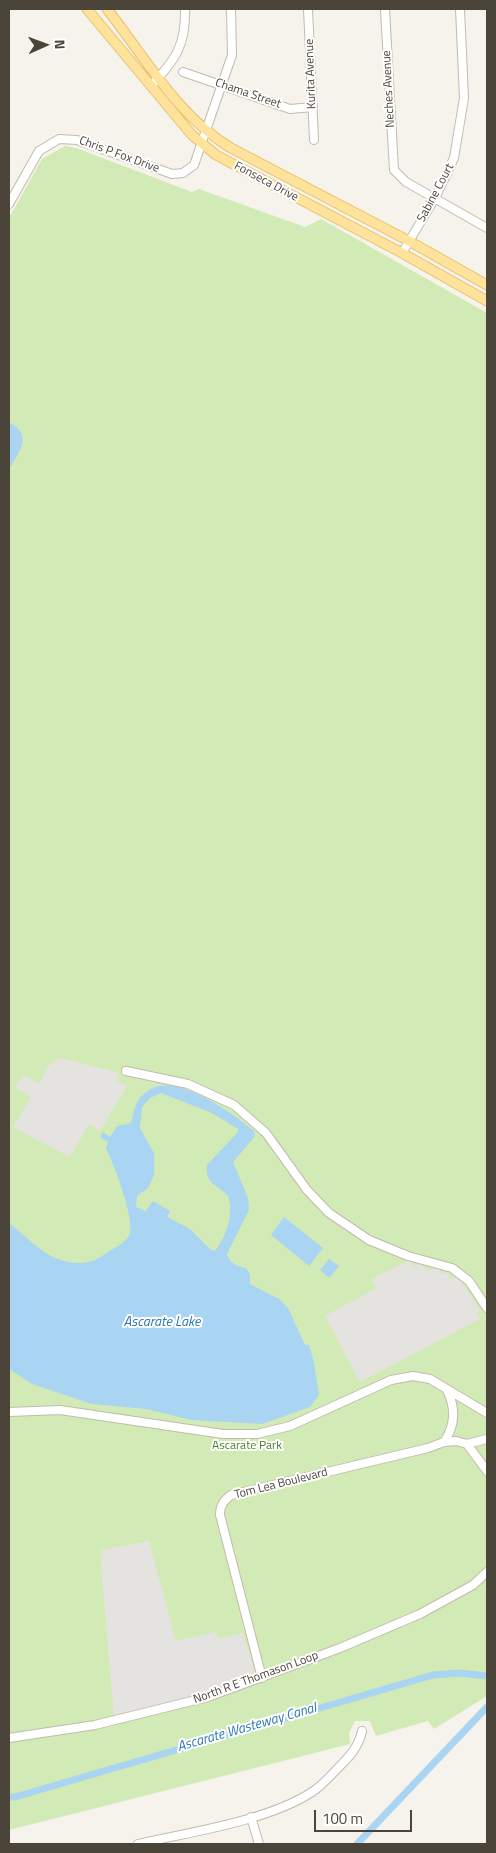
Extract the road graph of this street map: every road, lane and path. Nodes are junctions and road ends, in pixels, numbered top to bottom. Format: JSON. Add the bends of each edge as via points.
{"nodes":[{"id":1,"x":87,"y":9,"type":"edge"},
{"id":2,"x":107,"y":9,"type":"edge"},
{"id":3,"x":185,"y":9,"type":"edge"},
{"id":4,"x":231,"y":9,"type":"edge"},
{"id":5,"x":308,"y":9,"type":"edge"},
{"id":6,"x":385,"y":9,"type":"edge"},
{"id":7,"x":460,"y":9,"type":"edge"},
{"id":8,"x":183,"y":72,"type":"dead end"},
{"id":9,"x":159,"y":77,"type":"junction"},
{"id":10,"x":223,"y":85,"type":"junction"},
{"id":11,"x":151,"y":86,"type":"junction"},
{"id":12,"x":313,"y":107,"type":"junction"},
{"id":13,"x":206,"y":132,"type":"junction"},
{"id":14,"x":314,"y":140,"type":"dead end"},
{"id":15,"x":201,"y":144,"type":"junction"},
{"id":16,"x":435,"y":198,"type":"junction"},
{"id":17,"x":9,"y":204,"type":"edge"},
{"id":18,"x":487,"y":228,"type":"edge"},
{"id":19,"x":409,"y":241,"type":"junction"},
{"id":20,"x":402,"y":253,"type":"junction"},
{"id":21,"x":487,"y":284,"type":"edge"},
{"id":22,"x":487,"y":301,"type":"edge"},
{"id":23,"x":126,"y":1071,"type":"dead end"},
{"id":24,"x":487,"y":1308,"type":"edge"},
{"id":25,"x":446,"y":1388,"type":"junction"},
{"id":26,"x":9,"y":1412,"type":"edge"},
{"id":27,"x":487,"y":1413,"type":"edge"},
{"id":28,"x":487,"y":1439,"type":"edge"},
{"id":29,"x":444,"y":1442,"type":"junction"},
{"id":30,"x":467,"y":1444,"type":"junction"},
{"id":31,"x":487,"y":1471,"type":"edge"},
{"id":32,"x":487,"y":1572,"type":"edge"},
{"id":33,"x":262,"y":1678,"type":"junction"},
{"id":34,"x":362,"y":1731,"type":"dead end"},
{"id":35,"x":9,"y":1738,"type":"edge"},
{"id":36,"x":251,"y":1817,"type":"junction"},
{"id":37,"x":172,"y":1840,"type":"edge"},
{"id":38,"x":138,"y":1844,"type":"edge"},
{"id":39,"x":259,"y":1844,"type":"edge"}],
"edges":[{"from":1,"to":11,"type":"main road","name":"Fonseca Drive"},
{"from":2,"to":9,"type":"main road","name":"Fonseca Drive"},
{"from":3,"to":9,"type":"street","via":[[184,35],[174,60]]},
{"from":4,"to":10,"type":"street","name":"Chris P Fox Drive","via":[[232,55]]},
{"from":5,"to":12,"type":"street","name":"Kurita Avenue"},
{"from":6,"to":16,"type":"street","name":"Neches Avenue","via":[[394,170]]},
{"from":7,"to":16,"type":"street","name":"Sabine Court","via":[[463,110],[454,158]]},
{"from":8,"to":10,"type":"street","name":"Chama Street"},
{"from":9,"to":11,"type":"street"},
{"from":9,"to":13,"type":"main road","name":"Fonseca Drive"},
{"from":10,"to":12,"type":"street","name":"Chama Street","via":[[290,109]]},
{"from":10,"to":13,"type":"street","name":"Chris P Fox Drive"},
{"from":11,"to":15,"type":"main road","name":"Fonseca Drive"},
{"from":12,"to":14,"type":"street","name":"Kurita Avenue"},
{"from":13,"to":15,"type":"street","name":"Chris P Fox Drive"},
{"from":13,"to":19,"type":"main road","name":"Fonseca Drive"},
{"from":15,"to":17,"type":"street","name":"Chris P Fox Drive","via":[[194,165],[189,170],[172,174],[77,140],[59,139],[39,151]]},
{"from":15,"to":20,"type":"main road","name":"Fonseca Drive","via":[[238,168]]},
{"from":16,"to":18,"type":"street"},
{"from":16,"to":19,"type":"street","name":"Sabine Court"},
{"from":19,"to":20,"type":"street","name":"Sabine Court"},
{"from":19,"to":21,"type":"main road","name":"Fonseca Drive"},
{"from":20,"to":22,"type":"main road","name":"Fonseca Drive"},
{"from":23,"to":24,"type":"street","via":[[188,1084],[234,1105],[266,1133],[307,1190],[329,1213],[369,1240],[408,1256],[452,1268],[469,1281]]},
{"from":25,"to":26,"type":"street","via":[[423,1377],[402,1376],[290,1426],[243,1434],[206,1432],[60,1410]]},
{"from":25,"to":27,"type":"street"},
{"from":25,"to":29,"type":"street","via":[[453,1416]]},
{"from":28,"to":30,"type":"street","name":"Tom Lea Boulevard"},
{"from":29,"to":30,"type":"street","name":"Tom Lea Boulevard"},
{"from":29,"to":33,"type":"street","name":"Tom Lea Boulevard","via":[[231,1495],[225,1500],[220,1515]]},
{"from":30,"to":31,"type":"street"},
{"from":32,"to":33,"type":"street","name":"North R E Thomason Loop","via":[[473,1585],[427,1610]]},
{"from":33,"to":35,"type":"street","name":"North R E Thomason Loop","via":[[160,1710],[79,1728]]},
{"from":34,"to":36,"type":"street","via":[[354,1751],[319,1787],[291,1804]]},
{"from":36,"to":37,"type":"street"},
{"from":36,"to":39,"type":"street"},
{"from":37,"to":38,"type":"street"}]}
